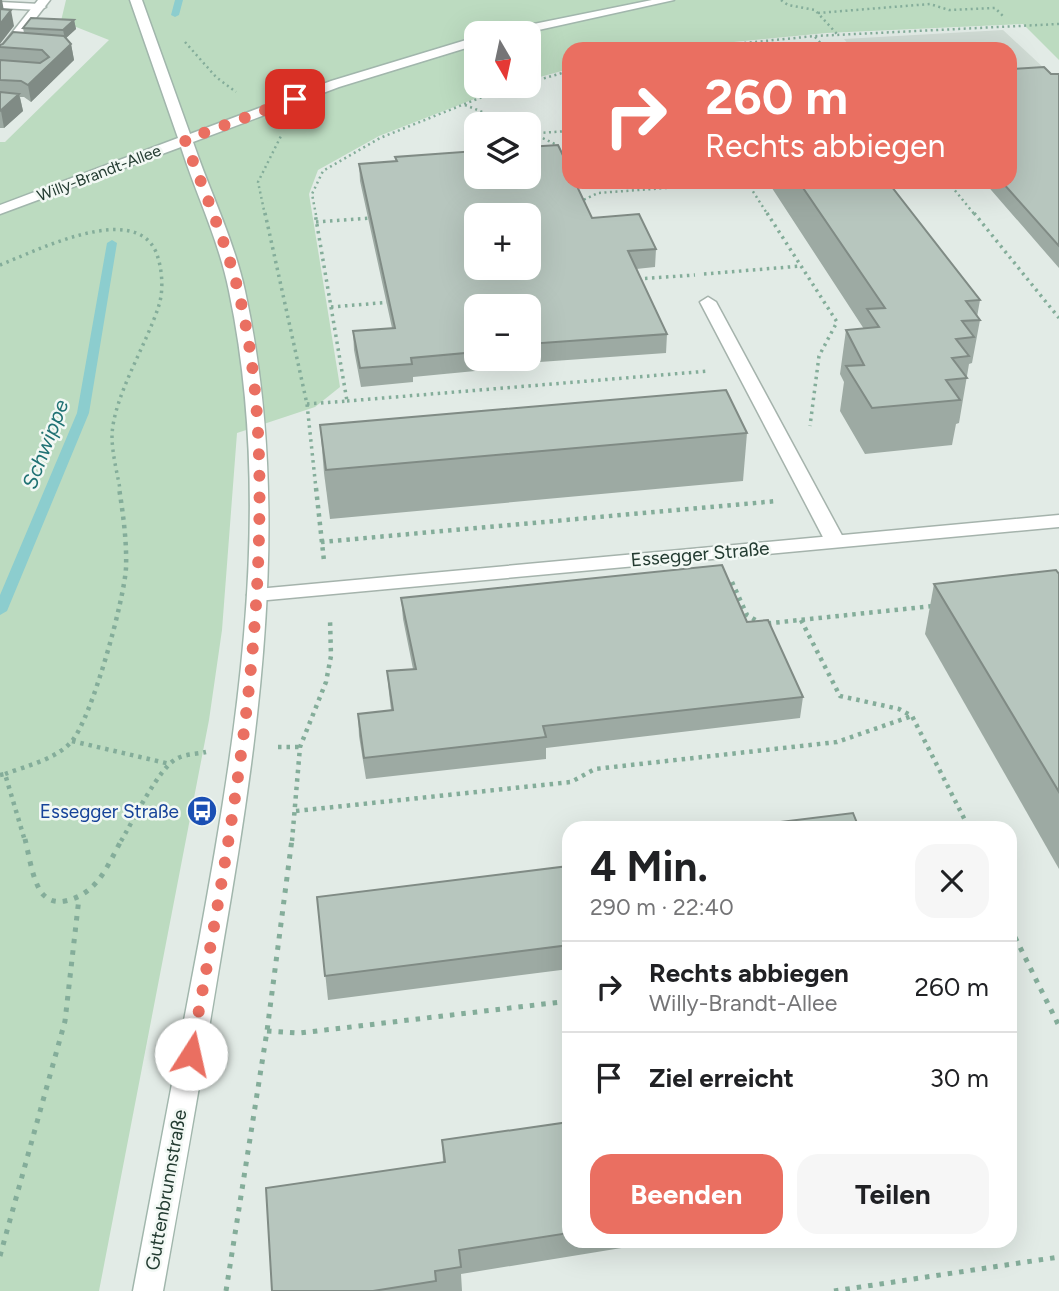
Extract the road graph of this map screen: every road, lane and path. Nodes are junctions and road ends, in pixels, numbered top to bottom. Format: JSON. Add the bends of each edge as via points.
{"nodes":[{"id":1,"x":136,"y":0,"type":"edge"},
{"id":2,"x":668,"y":0,"type":"edge"},
{"id":3,"x":781,"y":0,"type":"edge"},
{"id":4,"x":42,"y":3,"type":"edge"},
{"id":5,"x":0,"y":5,"type":"edge"},
{"id":6,"x":818,"y":13,"type":"junction"},
{"id":7,"x":1003,"y":16,"type":"dead end"},
{"id":8,"x":1059,"y":24,"type":"edge"},
{"id":9,"x":541,"y":26,"type":"edge"},
{"id":10,"x":837,"y":34,"type":"junction"},
{"id":11,"x":180,"y":36,"type":"dead end"},
{"id":12,"x":815,"y":36,"type":"junction"},
{"id":13,"x":12,"y":42,"type":"junction"},
{"id":14,"x":755,"y":42,"type":"edge"},
{"id":15,"x":820,"y":42,"type":"edge"},
{"id":16,"x":26,"y":43,"type":"edge"},
{"id":17,"x":464,"y":45,"type":"edge"},
{"id":18,"x":0,"y":56,"type":"edge"},
{"id":19,"x":562,"y":73,"type":"edge"},
{"id":20,"x":541,"y":79,"type":"edge"},
{"id":21,"x":483,"y":98,"type":"edge"},
{"id":22,"x":465,"y":104,"type":"junction"},
{"id":23,"x":261,"y":111,"type":"junction"},
{"id":24,"x":484,"y":112,"type":"edge"},
{"id":25,"x":562,"y":131,"type":"edge"},
{"id":26,"x":541,"y":133,"type":"edge"},
{"id":27,"x":541,"y":136,"type":"edge"},
{"id":28,"x":185,"y":140,"type":"junction"},
{"id":29,"x":561,"y":153,"type":"edge"},
{"id":30,"x":652,"y":189,"type":"edge"},
{"id":31,"x":752,"y":189,"type":"edge"},
{"id":32,"x":954,"y":189,"type":"edge"},
{"id":33,"x":578,"y":192,"type":"edge"},
{"id":34,"x":583,"y":202,"type":"junction"},
{"id":35,"x":570,"y":203,"type":"edge"},
{"id":36,"x":0,"y":210,"type":"edge"},
{"id":37,"x":383,"y":217,"type":"edge"},
{"id":38,"x":316,"y":222,"type":"junction"},
{"id":39,"x":0,"y":265,"type":"edge"},
{"id":40,"x":801,"y":266,"type":"junction"},
{"id":41,"x":635,"y":279,"type":"edge"},
{"id":42,"x":399,"y":302,"type":"edge"},
{"id":43,"x":708,"y":302,"type":"dead end"},
{"id":44,"x":331,"y":307,"type":"junction"},
{"id":45,"x":1059,"y":318,"type":"edge"},
{"id":46,"x":746,"y":368,"type":"junction"},
{"id":47,"x":347,"y":401,"type":"junction"},
{"id":48,"x":307,"y":404,"type":"dead end"},
{"id":49,"x":789,"y":452,"type":"junction"},
{"id":50,"x":813,"y":498,"type":"junction"},
{"id":51,"x":1059,"y":521,"type":"edge"},
{"id":52,"x":835,"y":541,"type":"junction"},
{"id":53,"x":321,"y":542,"type":"dead end"},
{"id":54,"x":257,"y":595,"type":"junction"},
{"id":55,"x":938,"y":606,"type":"edge"},
{"id":56,"x":747,"y":615,"type":"edge"},
{"id":57,"x":801,"y":620,"type":"junction"},
{"id":58,"x":912,"y":716,"type":"junction"},
{"id":59,"x":72,"y":741,"type":"junction"},
{"id":60,"x":300,"y":747,"type":"dead end"},
{"id":61,"x":242,"y":748,"type":"junction"},
{"id":62,"x":170,"y":764,"type":"junction"},
{"id":63,"x":3,"y":774,"type":"edge"},
{"id":64,"x":296,"y":811,"type":"dead end"},
{"id":65,"x":965,"y":821,"type":"edge"},
{"id":66,"x":79,"y":898,"type":"junction"},
{"id":67,"x":1017,"y":941,"type":"edge"},
{"id":68,"x":562,"y":1001,"type":"edge"},
{"id":69,"x":1059,"y":1026,"type":"edge"},
{"id":70,"x":267,"y":1031,"type":"dead end"},
{"id":71,"x":0,"y":1256,"type":"edge"},
{"id":72,"x":1059,"y":1257,"type":"edge"},
{"id":73,"x":148,"y":1291,"type":"edge"},
{"id":74,"x":834,"y":1291,"type":"edge"}],
"edges":[{"from":1,"to":28,"type":"street","name":"Guttenbrunnstraße"},
{"from":2,"to":9,"type":"street"},
{"from":3,"to":6,"type":"path"},
{"from":4,"to":5,"type":"street"},
{"from":4,"to":13,"type":"street"},
{"from":6,"to":7,"type":"path","via":[[930,4],[949,10],[995,8]]},
{"from":6,"to":10,"type":"path"},
{"from":8,"to":10,"type":"path"},
{"from":10,"to":12,"type":"path"},
{"from":11,"to":23,"type":"path","via":[[216,77]]},
{"from":12,"to":14,"type":"path"},
{"from":12,"to":15,"type":"path"},
{"from":13,"to":16,"type":"street"},
{"from":13,"to":18,"type":"street"},
{"from":17,"to":23,"type":"street","name":"Willy-Brandt-Allee"},
{"from":19,"to":20,"type":"path"},
{"from":21,"to":22,"type":"path"},
{"from":22,"to":24,"type":"path"},
{"from":22,"to":38,"type":"path","via":[[380,138],[323,171],[312,194]]},
{"from":23,"to":28,"type":"street","name":"Willy-Brandt-Allee"},
{"from":25,"to":26,"type":"path"},
{"from":27,"to":29,"type":"path","via":[[557,145]]},
{"from":28,"to":36,"type":"street","name":"Willy-Brandt-Allee"},
{"from":28,"to":54,"type":"street","name":"Guttenbrunnstraße","via":[[238,290],[253,381],[259,446]]},
{"from":30,"to":34,"type":"path","via":[[598,193]]},
{"from":31,"to":40,"type":"path"},
{"from":32,"to":45,"type":"path"},
{"from":33,"to":34,"type":"path"},
{"from":34,"to":35,"type":"path"},
{"from":37,"to":38,"type":"path"},
{"from":38,"to":44,"type":"path"},
{"from":39,"to":59,"type":"path","via":[[114,228],[142,234],[153,240],[159,252],[160,302],[121,397],[112,436],[126,569],[120,603],[109,650]]},
{"from":40,"to":41,"type":"path"},
{"from":40,"to":49,"type":"path","via":[[836,322],[819,356],[804,443]]},
{"from":42,"to":44,"type":"path"},
{"from":43,"to":46,"type":"street"},
{"from":44,"to":47,"type":"path"},
{"from":46,"to":47,"type":"path"},
{"from":46,"to":49,"type":"street"},
{"from":47,"to":48,"type":"path"},
{"from":49,"to":50,"type":"street"},
{"from":50,"to":52,"type":"street"},
{"from":50,"to":53,"type":"path"},
{"from":51,"to":52,"type":"street","name":"Essegger Straße"},
{"from":52,"to":54,"type":"street","name":"Essegger Straße"},
{"from":54,"to":61,"type":"street","name":"Guttenbrunnstraße"},
{"from":55,"to":57,"type":"path"},
{"from":56,"to":57,"type":"path","via":[[762,624]]},
{"from":57,"to":58,"type":"path","via":[[840,696]]},
{"from":58,"to":64,"type":"path","via":[[837,742],[595,769],[571,782]]},
{"from":58,"to":65,"type":"path"},
{"from":59,"to":62,"type":"path"},
{"from":59,"to":63,"type":"path","via":[[56,754]]},
{"from":60,"to":61,"type":"path"},
{"from":61,"to":62,"type":"path","via":[[190,754]]},
{"from":61,"to":73,"type":"street","name":"Guttenbrunnstraße","via":[[228,853]]},
{"from":62,"to":66,"type":"path","via":[[100,878]]},
{"from":63,"to":66,"type":"path","via":[[40,890],[50,900]]},
{"from":66,"to":71,"type":"path","via":[[65,1021]]},
{"from":67,"to":69,"type":"path"},
{"from":68,"to":70,"type":"path","via":[[300,1033]]},
{"from":72,"to":74,"type":"path"}]}
